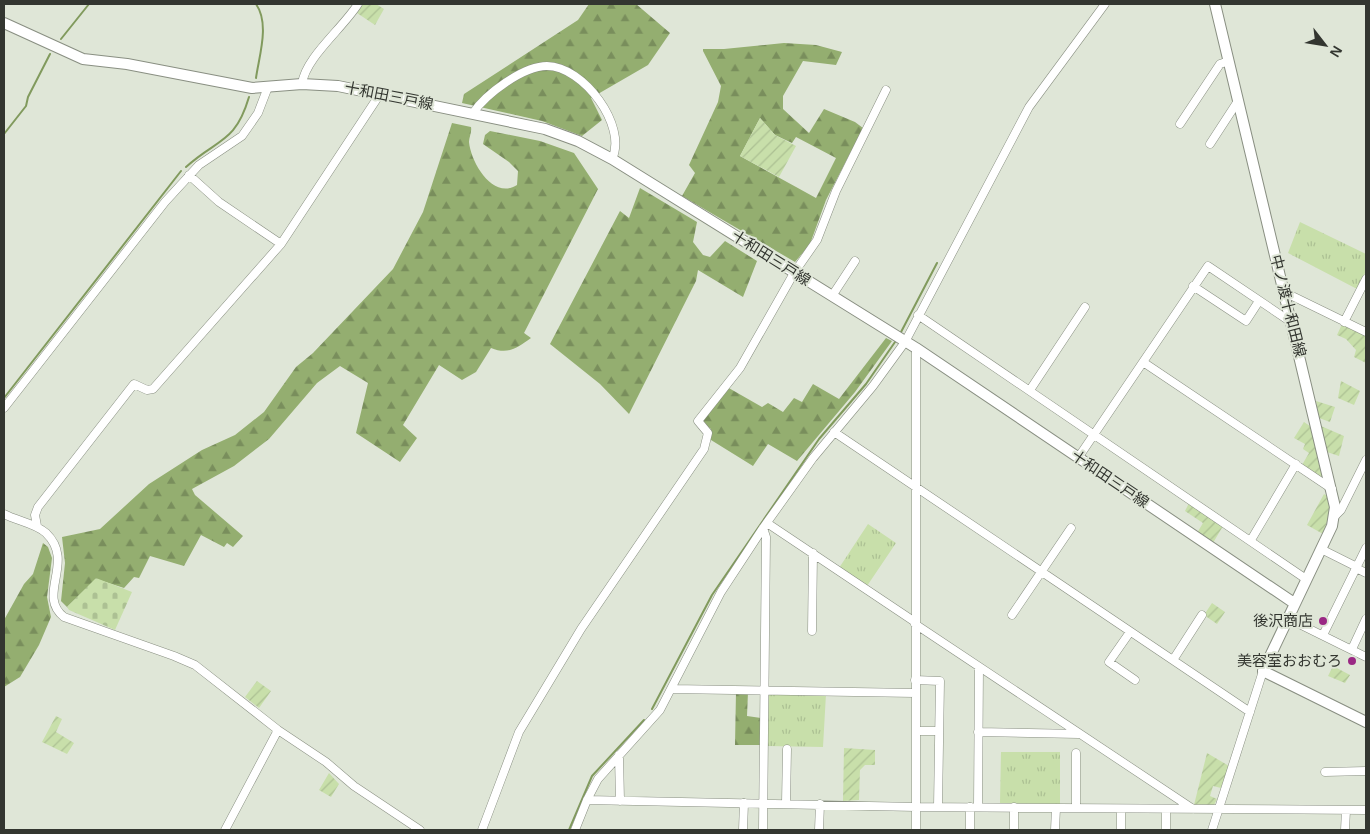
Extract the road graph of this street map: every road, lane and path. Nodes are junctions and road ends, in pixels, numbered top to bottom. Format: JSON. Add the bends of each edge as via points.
{"nodes":[{"id":1,"x":358,"y":4,"type":"edge"},
{"id":2,"x":1105,"y":4,"type":"edge"},
{"id":3,"x":1215,"y":4,"type":"edge"},
{"id":4,"x":4,"y":23,"type":"edge"},
{"id":5,"x":1228,"y":61,"type":"junction"},
{"id":6,"x":302,"y":84,"type":"junction"},
{"id":7,"x":268,"y":87,"type":"junction"},
{"id":8,"x":886,"y":90,"type":"dead end"},
{"id":9,"x":380,"y":94,"type":"junction"},
{"id":10,"x":1238,"y":101,"type":"junction"},
{"id":11,"x":473,"y":113,"type":"junction"},
{"id":12,"x":1180,"y":124,"type":"dead end"},
{"id":13,"x":1210,"y":144,"type":"dead end"},
{"id":14,"x":612,"y":159,"type":"junction"},
{"id":15,"x":189,"y":174,"type":"junction"},
{"id":16,"x":281,"y":244,"type":"junction"},
{"id":17,"x":855,"y":261,"type":"dead end"},
{"id":18,"x":794,"y":273,"type":"junction"},
{"id":19,"x":1366,"y":279,"type":"edge"},
{"id":20,"x":1194,"y":286,"type":"junction"},
{"id":21,"x":1284,"y":292,"type":"junction"},
{"id":22,"x":832,"y":296,"type":"junction"},
{"id":23,"x":1259,"y":301,"type":"junction"},
{"id":24,"x":1085,"y":307,"type":"dead end"},
{"id":25,"x":918,"y":315,"type":"junction"},
{"id":26,"x":1291,"y":322,"type":"junction"},
{"id":27,"x":1344,"y":322,"type":"junction"},
{"id":28,"x":1366,"y":332,"type":"edge"},
{"id":29,"x":905,"y":342,"type":"junction"},
{"id":30,"x":916,"y":348,"type":"junction"},
{"id":31,"x":1143,"y":362,"type":"junction"},
{"id":32,"x":1030,"y":390,"type":"junction"},
{"id":33,"x":4,"y":408,"type":"edge"},
{"id":34,"x":834,"y":432,"type":"junction"},
{"id":35,"x":1094,"y":434,"type":"junction"},
{"id":36,"x":1078,"y":458,"type":"junction"},
{"id":37,"x":1366,"y":460,"type":"edge"},
{"id":38,"x":1296,"y":464,"type":"junction"},
{"id":39,"x":915,"y":486,"type":"junction"},
{"id":40,"x":1332,"y":489,"type":"junction"},
{"id":41,"x":4,"y":514,"type":"edge"},
{"id":42,"x":1335,"y":516,"type":"junction"},
{"id":43,"x":765,"y":525,"type":"junction"},
{"id":44,"x":36,"y":526,"type":"junction"},
{"id":45,"x":1071,"y":528,"type":"dead end"},
{"id":46,"x":1251,"y":540,"type":"junction"},
{"id":47,"x":1366,"y":548,"type":"edge"},
{"id":48,"x":1321,"y":549,"type":"junction"},
{"id":49,"x":813,"y":553,"type":"junction"},
{"id":50,"x":1357,"y":568,"type":"junction"},
{"id":51,"x":1042,"y":571,"type":"junction"},
{"id":52,"x":1366,"y":573,"type":"edge"},
{"id":53,"x":1306,"y":579,"type":"junction"},
{"id":54,"x":1294,"y":603,"type":"junction"},
{"id":55,"x":1012,"y":615,"type":"dead end"},
{"id":56,"x":1202,"y":615,"type":"dead end"},
{"id":57,"x":1287,"y":618,"type":"junction"},
{"id":58,"x":1366,"y":619,"type":"edge"},
{"id":59,"x":915,"y":623,"type":"junction"},
{"id":60,"x":812,"y":631,"type":"dead end"},
{"id":61,"x":1130,"y":632,"type":"junction"},
{"id":62,"x":1323,"y":636,"type":"junction"},
{"id":63,"x":1352,"y":650,"type":"junction"},
{"id":64,"x":1366,"y":657,"type":"edge"},
{"id":65,"x":1173,"y":660,"type":"junction"},
{"id":66,"x":978,"y":667,"type":"junction"},
{"id":67,"x":1263,"y":671,"type":"junction"},
{"id":68,"x":915,"y":680,"type":"junction"},
{"id":69,"x":1135,"y":680,"type":"dead end"},
{"id":70,"x":672,"y":689,"type":"junction"},
{"id":71,"x":764,"y":691,"type":"junction"},
{"id":72,"x":915,"y":693,"type":"junction"},
{"id":73,"x":1250,"y":712,"type":"junction"},
{"id":74,"x":1366,"y":722,"type":"edge"},
{"id":75,"x":278,"y":730,"type":"junction"},
{"id":76,"x":916,"y":731,"type":"junction"},
{"id":77,"x":939,"y":731,"type":"junction"},
{"id":78,"x":978,"y":732,"type":"junction"},
{"id":79,"x":1079,"y":734,"type":"junction"},
{"id":80,"x":787,"y":748,"type":"dead end"},
{"id":81,"x":1076,"y":753,"type":"dead end"},
{"id":82,"x":619,"y":756,"type":"junction"},
{"id":83,"x":1366,"y":771,"type":"edge"},
{"id":84,"x":1325,"y":772,"type":"dead end"},
{"id":85,"x":587,"y":800,"type":"junction"},
{"id":86,"x":620,"y":800,"type":"junction"},
{"id":87,"x":744,"y":803,"type":"junction"},
{"id":88,"x":764,"y":803,"type":"junction"},
{"id":89,"x":786,"y":803,"type":"junction"},
{"id":90,"x":820,"y":804,"type":"junction"},
{"id":91,"x":916,"y":807,"type":"junction"},
{"id":92,"x":938,"y":807,"type":"junction"},
{"id":93,"x":974,"y":807,"type":"junction"},
{"id":94,"x":1014,"y":808,"type":"junction"},
{"id":95,"x":1056,"y":808,"type":"junction"},
{"id":96,"x":1076,"y":808,"type":"junction"},
{"id":97,"x":1121,"y":808,"type":"junction"},
{"id":98,"x":1166,"y":809,"type":"junction"},
{"id":99,"x":1193,"y":809,"type":"junction"},
{"id":100,"x":1218,"y":809,"type":"junction"},
{"id":101,"x":1346,"y":810,"type":"junction"},
{"id":102,"x":1366,"y":810,"type":"edge"},
{"id":103,"x":225,"y":830,"type":"edge"},
{"id":104,"x":420,"y":830,"type":"edge"},
{"id":105,"x":482,"y":830,"type":"edge"},
{"id":106,"x":575,"y":830,"type":"edge"},
{"id":107,"x":743,"y":830,"type":"edge"},
{"id":108,"x":763,"y":830,"type":"edge"},
{"id":109,"x":819,"y":830,"type":"edge"},
{"id":110,"x":916,"y":830,"type":"edge"},
{"id":111,"x":970,"y":830,"type":"edge"},
{"id":112,"x":1014,"y":830,"type":"edge"},
{"id":113,"x":1055,"y":830,"type":"edge"},
{"id":114,"x":1121,"y":830,"type":"edge"},
{"id":115,"x":1166,"y":830,"type":"edge"},
{"id":116,"x":1212,"y":830,"type":"edge"},
{"id":117,"x":1345,"y":830,"type":"edge"}],
"edges":[{"from":1,"to":6,"type":"street","via":[[309,63]]},
{"from":2,"to":25,"type":"street","via":[[1029,107]]},
{"from":3,"to":5,"type":"main road","name":"中ノ渡十和田線"},
{"from":4,"to":7,"type":"main road","name":"十和田三戸線","via":[[83,59],[127,64],[252,88]]},
{"from":5,"to":10,"type":"main road","name":"中ノ渡十和田線"},
{"from":5,"to":12,"type":"street","via":[[1220,64]]},
{"from":6,"to":7,"type":"main road","name":"十和田三戸線"},
{"from":6,"to":9,"type":"main road","name":"十和田三戸線","via":[[338,86]]},
{"from":7,"to":15,"type":"street","via":[[258,113],[242,136]]},
{"from":8,"to":18,"type":"street","via":[[836,191],[817,240]]},
{"from":9,"to":11,"type":"main road","name":"十和田三戸線"},
{"from":9,"to":16,"type":"street"},
{"from":10,"to":13,"type":"street"},
{"from":10,"to":21,"type":"main road","name":"中ノ渡十和田線"},
{"from":11,"to":14,"type":"main road","name":"十和田三戸線","via":[[545,129],[578,141]]},
{"from":11,"to":14,"type":"street","via":[[507,82],[540,67],[555,67],[576,78],[603,105],[616,139],[617,150]]},
{"from":14,"to":18,"type":"main road","name":"十和田三戸線"},
{"from":15,"to":16,"type":"street","via":[[219,202]]},
{"from":15,"to":33,"type":"street"},
{"from":16,"to":44,"type":"street","via":[[153,389],[134,384],[38,507]]},
{"from":17,"to":22,"type":"street"},
{"from":18,"to":22,"type":"main road","name":"十和田三戸線"},
{"from":18,"to":105,"type":"street","via":[[740,368],[698,421],[708,433],[704,449],[581,629],[518,732]]},
{"from":19,"to":27,"type":"street"},
{"from":20,"to":23,"type":"street","via":[[1208,266]]},
{"from":20,"to":23,"type":"street","via":[[1246,321]]},
{"from":20,"to":31,"type":"street"},
{"from":21,"to":26,"type":"main road","name":"中ノ渡十和田線"},
{"from":21,"to":27,"type":"street"},
{"from":22,"to":29,"type":"main road","name":"十和田三戸線"},
{"from":23,"to":26,"type":"street"},
{"from":24,"to":32,"type":"street"},
{"from":25,"to":29,"type":"street"},
{"from":25,"to":32,"type":"street"},
{"from":26,"to":40,"type":"main road","name":"中ノ渡十和田線"},
{"from":27,"to":28,"type":"street"},
{"from":29,"to":30,"type":"main road","name":"十和田三戸線"},
{"from":29,"to":34,"type":"street"},
{"from":30,"to":36,"type":"main road","name":"十和田三戸線"},
{"from":30,"to":39,"type":"street"},
{"from":31,"to":35,"type":"street"},
{"from":31,"to":38,"type":"street"},
{"from":32,"to":35,"type":"street"},
{"from":34,"to":39,"type":"street"},
{"from":34,"to":43,"type":"street"},
{"from":35,"to":36,"type":"street"},
{"from":35,"to":46,"type":"street"},
{"from":36,"to":54,"type":"main road","name":"十和田三戸線"},
{"from":37,"to":42,"type":"street"},
{"from":38,"to":40,"type":"street"},
{"from":38,"to":46,"type":"street"},
{"from":39,"to":51,"type":"street"},
{"from":39,"to":59,"type":"street"},
{"from":40,"to":42,"type":"main road","name":"中ノ渡十和田線"},
{"from":41,"to":44,"type":"street"},
{"from":42,"to":48,"type":"main road","name":"中ノ渡十和田線"},
{"from":43,"to":49,"type":"street"},
{"from":43,"to":70,"type":"street","via":[[721,592]]},
{"from":43,"to":71,"type":"street"},
{"from":44,"to":75,"type":"street","via":[[53,542],[59,559],[53,595],[56,611],[75,623],[195,665]]},
{"from":45,"to":51,"type":"street"},
{"from":46,"to":53,"type":"street"},
{"from":47,"to":50,"type":"street"},
{"from":48,"to":50,"type":"street"},
{"from":48,"to":53,"type":"main road","name":"中ノ渡十和田線"},
{"from":49,"to":59,"type":"street"},
{"from":49,"to":60,"type":"street"},
{"from":50,"to":52,"type":"street"},
{"from":50,"to":62,"type":"street"},
{"from":51,"to":55,"type":"street"},
{"from":51,"to":61,"type":"street"},
{"from":53,"to":54,"type":"main road","name":"中ノ渡十和田線"},
{"from":54,"to":57,"type":"main road"},
{"from":56,"to":65,"type":"street"},
{"from":57,"to":62,"type":"street"},
{"from":57,"to":67,"type":"main road"},
{"from":58,"to":63,"type":"street"},
{"from":59,"to":66,"type":"street"},
{"from":59,"to":68,"type":"street"},
{"from":61,"to":65,"type":"street"},
{"from":61,"to":69,"type":"street","via":[[1109,662]]},
{"from":62,"to":63,"type":"street"},
{"from":63,"to":64,"type":"street"},
{"from":65,"to":73,"type":"street"},
{"from":66,"to":78,"type":"street"},
{"from":66,"to":79,"type":"street"},
{"from":67,"to":73,"type":"street"},
{"from":67,"to":74,"type":"main road"},
{"from":68,"to":72,"type":"street"},
{"from":68,"to":77,"type":"street","via":[[940,682]]},
{"from":70,"to":71,"type":"street"},
{"from":70,"to":82,"type":"street","via":[[654,718]]},
{"from":71,"to":72,"type":"street"},
{"from":71,"to":88,"type":"street"},
{"from":72,"to":76,"type":"street"},
{"from":73,"to":100,"type":"street"},
{"from":75,"to":103,"type":"street"},
{"from":75,"to":104,"type":"street"},
{"from":76,"to":77,"type":"street"},
{"from":76,"to":91,"type":"street"},
{"from":77,"to":92,"type":"street"},
{"from":78,"to":79,"type":"street"},
{"from":78,"to":93,"type":"street"},
{"from":79,"to":99,"type":"street"},
{"from":80,"to":89,"type":"street"},
{"from":81,"to":96,"type":"street"},
{"from":82,"to":85,"type":"street","via":[[598,779]]},
{"from":82,"to":86,"type":"street"},
{"from":83,"to":84,"type":"street"},
{"from":85,"to":86,"type":"street"},
{"from":85,"to":106,"type":"street"},
{"from":86,"to":87,"type":"street"},
{"from":87,"to":88,"type":"street"},
{"from":87,"to":107,"type":"street"},
{"from":88,"to":89,"type":"street"},
{"from":88,"to":108,"type":"street"},
{"from":89,"to":90,"type":"street"},
{"from":90,"to":91,"type":"street"},
{"from":90,"to":109,"type":"street"},
{"from":91,"to":92,"type":"street"},
{"from":91,"to":110,"type":"street"},
{"from":92,"to":93,"type":"street"},
{"from":93,"to":94,"type":"street"},
{"from":93,"to":111,"type":"street"},
{"from":94,"to":95,"type":"street"},
{"from":94,"to":112,"type":"street"},
{"from":95,"to":96,"type":"street"},
{"from":95,"to":113,"type":"street"},
{"from":96,"to":97,"type":"street"},
{"from":97,"to":98,"type":"street"},
{"from":97,"to":114,"type":"street"},
{"from":98,"to":99,"type":"street"},
{"from":98,"to":115,"type":"street"},
{"from":99,"to":100,"type":"street"},
{"from":100,"to":101,"type":"street"},
{"from":100,"to":116,"type":"street"},
{"from":101,"to":102,"type":"street"},
{"from":101,"to":117,"type":"street"}]}
